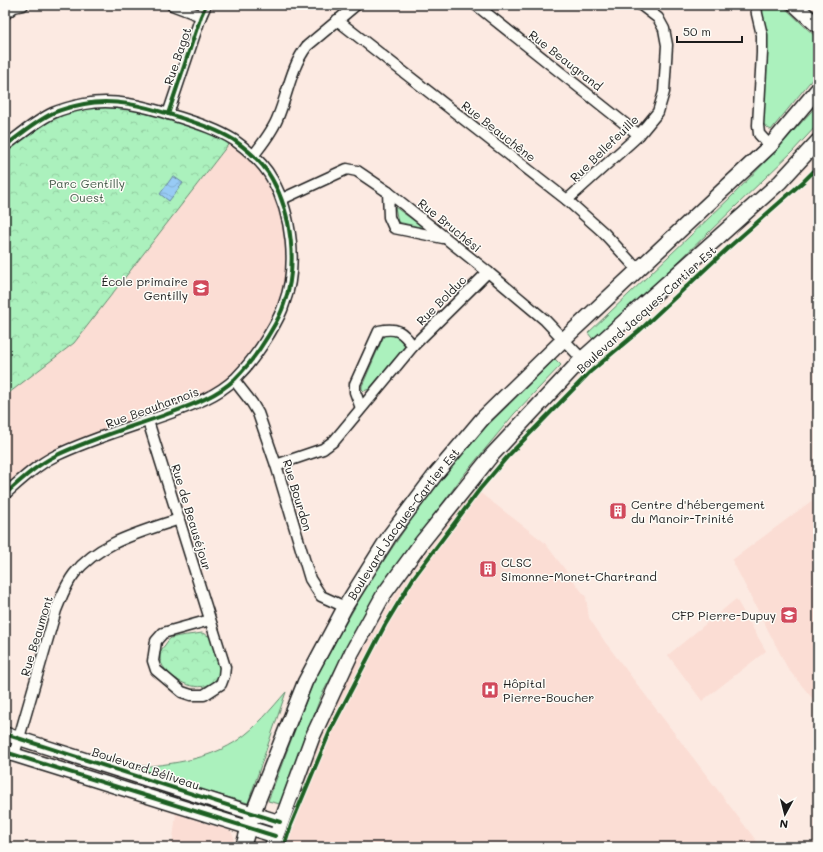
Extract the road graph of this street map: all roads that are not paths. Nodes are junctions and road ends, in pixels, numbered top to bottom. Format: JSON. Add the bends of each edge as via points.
{"nodes":[{"id":1,"x":172,"y":5,"type":"edge"},
{"id":2,"x":206,"y":5,"type":"edge"},
{"id":3,"x":356,"y":5,"type":"edge"},
{"id":4,"x":476,"y":5,"type":"edge"},
{"id":5,"x":641,"y":5,"type":"edge"},
{"id":6,"x":756,"y":5,"type":"edge"},
{"id":7,"x":795,"y":5,"type":"edge"},
{"id":8,"x":18,"y":6,"type":"edge"},
{"id":9,"x":5,"y":14,"type":"edge"},
{"id":10,"x":201,"y":16,"type":"junction"},
{"id":11,"x":336,"y":20,"type":"junction"},
{"id":12,"x":818,"y":26,"type":"edge"},
{"id":13,"x":818,"y":89,"type":"edge"},
{"id":14,"x":168,"y":114,"type":"junction"},
{"id":15,"x":639,"y":135,"type":"junction"},
{"id":16,"x":818,"y":142,"type":"edge"},
{"id":17,"x":5,"y":146,"type":"edge"},
{"id":18,"x":770,"y":146,"type":"junction"},
{"id":19,"x":253,"y":156,"type":"junction"},
{"id":20,"x":388,"y":192,"type":"junction"},
{"id":21,"x":282,"y":199,"type":"junction"},
{"id":22,"x":567,"y":200,"type":"junction"},
{"id":23,"x":445,"y":239,"type":"junction"},
{"id":24,"x":638,"y":270,"type":"junction"},
{"id":25,"x":488,"y":272,"type":"junction"},
{"id":26,"x":563,"y":340,"type":"junction"},
{"id":27,"x":413,"y":346,"type":"junction"},
{"id":28,"x":582,"y":359,"type":"junction"},
{"id":29,"x":234,"y":380,"type":"junction"},
{"id":30,"x":361,"y":408,"type":"junction"},
{"id":31,"x":148,"y":421,"type":"junction"},
{"id":32,"x":276,"y":465,"type":"junction"},
{"id":33,"x":5,"y":494,"type":"edge"},
{"id":34,"x":179,"y":519,"type":"junction"},
{"id":35,"x":344,"y":607,"type":"junction"},
{"id":36,"x":210,"y":620,"type":"junction"},
{"id":37,"x":5,"y":734,"type":"edge"},
{"id":38,"x":19,"y":739,"type":"junction"},
{"id":39,"x":10,"y":754,"type":"edge"},
{"id":40,"x":253,"y":813,"type":"junction"},
{"id":41,"x":280,"y":822,"type":"junction"},
{"id":42,"x":248,"y":828,"type":"junction"},
{"id":43,"x":273,"y":842,"type":"edge"},
{"id":44,"x":243,"y":847,"type":"edge"}],
"edges":[{"from":1,"to":10,"type":"street"},
{"from":2,"to":10,"type":"street","name":"Rue Bagot"},
{"from":3,"to":11,"type":"street"},
{"from":4,"to":15,"type":"street","name":"Rue Beaugrand"},
{"from":5,"to":15,"type":"street","name":"Rue Bellefeuille","via":[[658,18],[668,44],[664,92],[658,112]]},
{"from":6,"to":18,"type":"street","via":[[762,35],[758,125],[759,134]]},
{"from":7,"to":12,"type":"main road"},
{"from":8,"to":9,"type":"street"},
{"from":10,"to":14,"type":"street","name":"Rue Bagot"},
{"from":11,"to":19,"type":"street","via":[[301,53],[278,118]]},
{"from":11,"to":22,"type":"street","name":"Rue Beauchêne"},
{"from":13,"to":18,"type":"main road","name":"Boulevard Jacques-Cartier Est"},
{"from":14,"to":17,"type":"street","name":"Rue Beauharnois","via":[[141,106],[113,102],[83,104],[54,113]]},
{"from":14,"to":19,"type":"street","name":"Rue Beauharnois","via":[[221,133]]},
{"from":15,"to":22,"type":"street","name":"Rue Bellefeuille"},
{"from":16,"to":28,"type":"main road","name":"Boulevard Jacques-Cartier Est","via":[[780,182]]},
{"from":18,"to":24,"type":"main road","name":"Boulevard Jacques-Cartier Est"},
{"from":19,"to":21,"type":"street","name":"Rue Beauharnois","via":[[271,177]]},
{"from":20,"to":21,"type":"street","name":"Rue Bruchési","via":[[357,171],[347,169]]},
{"from":20,"to":23,"type":"street","name":"Rue Bruchési"},
{"from":20,"to":23,"type":"street","via":[[389,217],[394,228]]},
{"from":21,"to":29,"type":"street","name":"Rue Beauharnois","via":[[291,249],[291,273],[284,304],[268,336]]},
{"from":22,"to":24,"type":"street","name":"Rue Beauchêne","via":[[603,232]]},
{"from":23,"to":25,"type":"street","name":"Rue Bruchési"},
{"from":24,"to":26,"type":"main road","name":"Boulevard Jacques-Cartier Est"},
{"from":25,"to":26,"type":"street","name":"Rue Bruchési","via":[[545,320]]},
{"from":25,"to":27,"type":"street","name":"Rue Bolduc"},
{"from":26,"to":28,"type":"street","name":"Rue Bruchési"},
{"from":26,"to":35,"type":"main road","name":"Boulevard Jacques-Cartier Est","via":[[483,418],[435,475],[390,535]]},
{"from":27,"to":30,"type":"street","name":"Rue Bolduc"},
{"from":27,"to":30,"type":"street","name":"Rue Bolduc","via":[[405,334],[390,328],[379,331],[355,384]]},
{"from":28,"to":41,"type":"main road","name":"Boulevard Jacques-Cartier Est","via":[[491,456],[384,594],[352,652],[312,738]]},
{"from":29,"to":31,"type":"street","name":"Rue Beauharnois","via":[[193,405]]},
{"from":29,"to":32,"type":"street","name":"Rue Bourdon","via":[[258,413]]},
{"from":30,"to":32,"type":"street","name":"Rue Bolduc","via":[[335,440],[323,449]]},
{"from":31,"to":33,"type":"street","name":"Rue Beauharnois","via":[[101,436],[53,457],[27,474]]},
{"from":31,"to":34,"type":"street","name":"Rue de Beauséjour"},
{"from":32,"to":35,"type":"street","name":"Rue Bourdon","via":[[310,579],[321,596]]},
{"from":34,"to":36,"type":"street","name":"Rue de Beauséjour"},
{"from":34,"to":38,"type":"street","name":"Rue Beaumont","via":[[119,540],[89,559],[74,574],[56,610]]},
{"from":35,"to":40,"type":"main road","name":"Boulevard Jacques-Cartier Est","via":[[305,682]]},
{"from":36,"to":36,"type":"street","name":"Rue de Beauséjour","via":[[225,667],[221,684],[204,695],[182,692],[156,670],[153,661],[156,641],[163,633]]},
{"from":37,"to":38,"type":"street","name":"Boulevard Béliveau"},
{"from":38,"to":39,"type":"street","name":"Rue Beaumont"},
{"from":38,"to":40,"type":"street","name":"Boulevard Béliveau"},
{"from":39,"to":42,"type":"street"},
{"from":40,"to":41,"type":"street","name":"Boulevard Béliveau"},
{"from":40,"to":42,"type":"main road","name":"Boulevard Jacques-Cartier Est"},
{"from":41,"to":43,"type":"main road","name":"Boulevard Jacques-Cartier Est"},
{"from":42,"to":43,"type":"street"},
{"from":42,"to":44,"type":"main road","name":"Boulevard Jacques-Cartier Est"}]}
